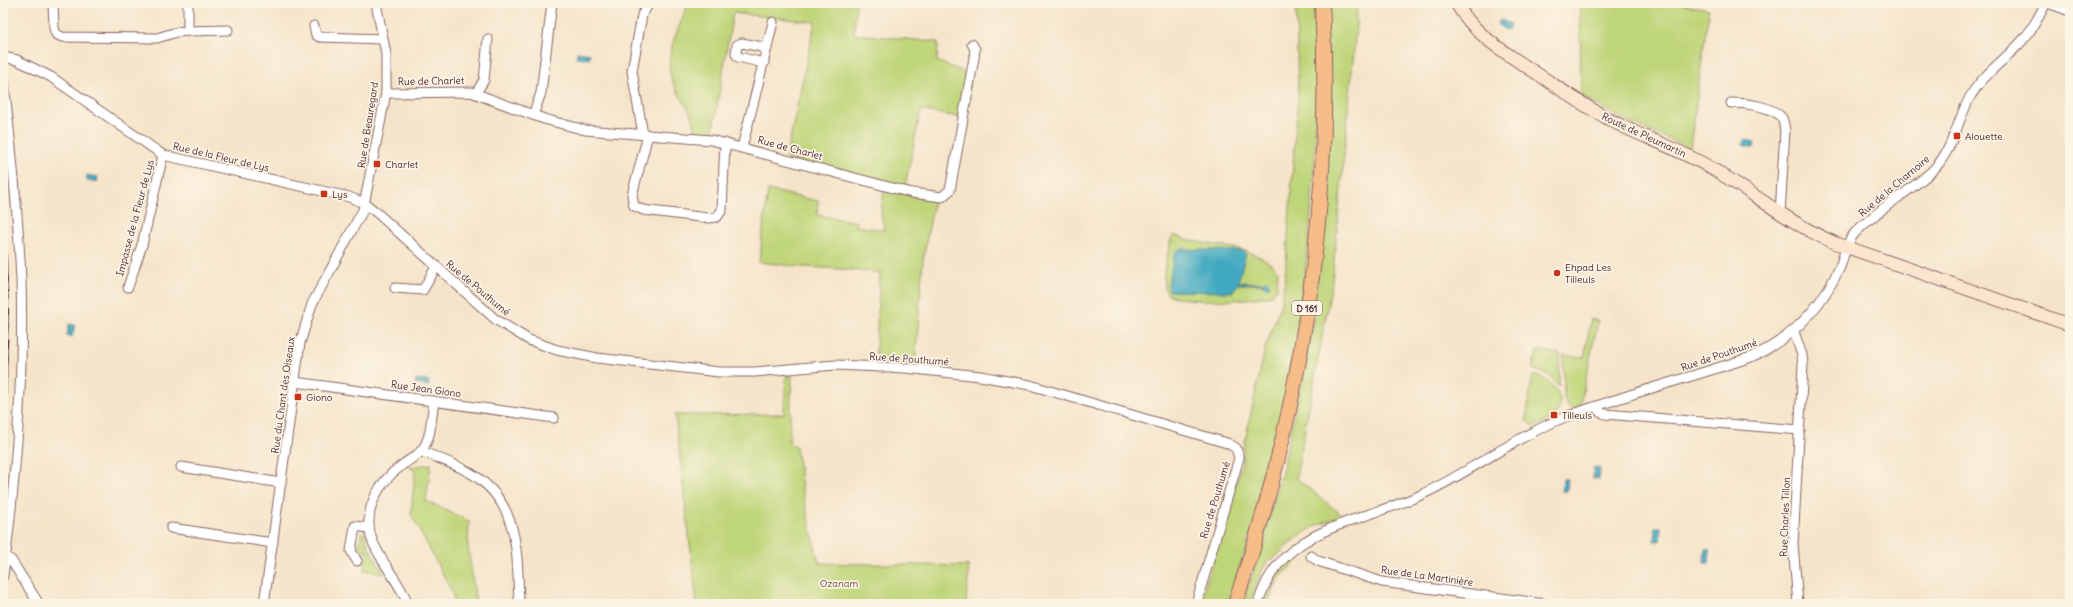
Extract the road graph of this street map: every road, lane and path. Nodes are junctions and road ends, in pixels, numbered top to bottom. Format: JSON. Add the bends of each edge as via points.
{"nodes":[{"id":1,"x":53,"y":3,"type":"edge"},
{"id":2,"x":188,"y":3,"type":"edge"},
{"id":3,"x":376,"y":3,"type":"edge"},
{"id":4,"x":552,"y":3,"type":"edge"},
{"id":5,"x":649,"y":3,"type":"edge"},
{"id":6,"x":1322,"y":3,"type":"edge"},
{"id":7,"x":1456,"y":3,"type":"edge"},
{"id":8,"x":2047,"y":3,"type":"edge"},
{"id":9,"x":2070,"y":11,"type":"edge"},
{"id":10,"x":773,"y":22,"type":"dead end"},
{"id":11,"x":314,"y":26,"type":"dead end"},
{"id":12,"x":228,"y":30,"type":"dead end"},
{"id":13,"x":188,"y":31,"type":"junction"},
{"id":14,"x":383,"y":39,"type":"junction"},
{"id":15,"x":488,"y":39,"type":"dead end"},
{"id":16,"x":972,"y":44,"type":"dead end"},
{"id":17,"x":767,"y":48,"type":"junction"},
{"id":18,"x":3,"y":57,"type":"edge"},
{"id":19,"x":764,"y":63,"type":"junction"},
{"id":20,"x":3,"y":75,"type":"edge"},
{"id":21,"x":386,"y":93,"type":"junction"},
{"id":22,"x":476,"y":93,"type":"junction"},
{"id":23,"x":1731,"y":103,"type":"dead end"},
{"id":24,"x":533,"y":115,"type":"junction"},
{"id":25,"x":645,"y":135,"type":"junction"},
{"id":26,"x":725,"y":143,"type":"junction"},
{"id":27,"x":742,"y":147,"type":"junction"},
{"id":28,"x":163,"y":155,"type":"junction"},
{"id":29,"x":364,"y":203,"type":"junction"},
{"id":30,"x":1780,"y":214,"type":"junction"},
{"id":31,"x":1847,"y":247,"type":"junction"},
{"id":32,"x":436,"y":267,"type":"junction"},
{"id":33,"x":128,"y":287,"type":"dead end"},
{"id":34,"x":395,"y":288,"type":"dead end"},
{"id":35,"x":2070,"y":325,"type":"edge"},
{"id":36,"x":1794,"y":332,"type":"junction"},
{"id":37,"x":295,"y":382,"type":"junction"},
{"id":38,"x":434,"y":401,"type":"junction"},
{"id":39,"x":1596,"y":407,"type":"junction"},
{"id":40,"x":554,"y":418,"type":"dead end"},
{"id":41,"x":1800,"y":430,"type":"junction"},
{"id":42,"x":421,"y":451,"type":"junction"},
{"id":43,"x":181,"y":467,"type":"dead end"},
{"id":44,"x":282,"y":483,"type":"junction"},
{"id":45,"x":171,"y":528,"type":"dead end"},
{"id":46,"x":369,"y":528,"type":"junction"},
{"id":47,"x":274,"y":542,"type":"junction"},
{"id":48,"x":1312,"y":556,"type":"dead end"},
{"id":49,"x":6,"y":558,"type":"junction"},
{"id":50,"x":357,"y":561,"type":"dead end"},
{"id":51,"x":3,"y":576,"type":"edge"},
{"id":52,"x":38,"y":604,"type":"edge"},
{"id":53,"x":264,"y":604,"type":"edge"},
{"id":54,"x":408,"y":604,"type":"edge"},
{"id":55,"x":519,"y":604,"type":"edge"},
{"id":56,"x":1196,"y":604,"type":"edge"},
{"id":57,"x":1235,"y":604,"type":"edge"},
{"id":58,"x":1258,"y":604,"type":"edge"},
{"id":59,"x":1545,"y":604,"type":"edge"},
{"id":60,"x":1798,"y":604,"type":"edge"}],
"edges":[{"from":1,"to":13,"type":"street","via":[[54,28],[56,34],[62,37],[157,38]]},
{"from":2,"to":13,"type":"street"},
{"from":3,"to":14,"type":"street","name":"Rue de Beauregard"},
{"from":4,"to":24,"type":"street","via":[[540,93]]},
{"from":5,"to":25,"type":"street","via":[[643,12],[632,71]]},
{"from":6,"to":57,"type":"main road","number":"D 161","via":[[1324,84],[1321,167],[1307,312],[1292,396],[1273,478],[1260,529]]},
{"from":7,"to":30,"type":"main road","name":"Route de Pleumartin","via":[[1476,31],[1506,54],[1603,116],[1711,168]]},
{"from":8,"to":9,"type":"street"},
{"from":8,"to":31,"type":"street","name":"Rue de la Charnoire","via":[[2031,30],[1971,95],[1945,154],[1932,171],[1869,219],[1853,236]]},
{"from":10,"to":17,"type":"street"},
{"from":11,"to":14,"type":"street","via":[[316,35],[320,37]]},
{"from":12,"to":13,"type":"street"},
{"from":14,"to":21,"type":"street","name":"Rue de Beauregard","via":[[387,59]]},
{"from":15,"to":22,"type":"street","name":"Rue de Charlet","via":[[484,80]]},
{"from":16,"to":27,"type":"street","name":"Rue de Charlet","via":[[975,49],[974,58],[950,190],[945,196],[912,193]]},
{"from":17,"to":19,"type":"street"},
{"from":17,"to":19,"type":"street","via":[[740,42],[737,45],[738,56]]},
{"from":18,"to":28,"type":"street","name":"Rue de la Fleur de Lys","via":[[17,60],[51,77]]},
{"from":19,"to":27,"type":"street"},
{"from":20,"to":49,"type":"street","via":[[16,200],[21,321],[19,416]]},
{"from":21,"to":22,"type":"street","name":"Rue de Charlet"},
{"from":21,"to":29,"type":"street","name":"Rue de Beauregard"},
{"from":22,"to":24,"type":"street","name":"Rue de Charlet"},
{"from":23,"to":30,"type":"street","via":[[1769,110],[1783,120],[1785,130]]},
{"from":24,"to":25,"type":"street","name":"Rue de Charlet","via":[[591,131]]},
{"from":25,"to":26,"type":"street","name":"Rue de Charlet","via":[[697,138]]},
{"from":25,"to":26,"type":"street","via":[[632,195],[634,206],[643,210],[708,218],[717,216],[722,210]]},
{"from":26,"to":27,"type":"street","name":"Rue de Charlet"},
{"from":28,"to":29,"type":"street","name":"Rue de la Fleur de Lys","via":[[349,196]]},
{"from":28,"to":33,"type":"street","name":"Impasse de la Fleur de Lys","via":[[142,245]]},
{"from":29,"to":32,"type":"street","name":"Rue de Pouthumé"},
{"from":29,"to":37,"type":"street","name":"Rue du Chant des Oiseaux","via":[[359,220],[307,315]]},
{"from":30,"to":31,"type":"main road","name":"Route de Pleumartin","via":[[1813,233]]},
{"from":31,"to":35,"type":"main road","name":"Route de Pleumartin"},
{"from":31,"to":36,"type":"street","name":"Rue de Pouthumé","via":[[1840,268],[1824,296],[1810,316]]},
{"from":32,"to":34,"type":"street","name":"Rue de Pouthumé","via":[[423,290]]},
{"from":32,"to":56,"type":"street","name":"Rue de Pouthumé","via":[[500,322],[529,340],[568,353],[719,372],[755,372],[835,365],[905,368],[980,376],[1030,385],[1227,443],[1236,448],[1239,458]]},
{"from":36,"to":39,"type":"street","name":"Rue de Pouthumé","via":[[1775,346],[1751,357]]},
{"from":36,"to":41,"type":"street","name":"Rue Charles Tillon","via":[[1803,365]]},
{"from":37,"to":38,"type":"street","name":"Rue Jean Giono"},
{"from":37,"to":44,"type":"street","name":"Rue du Chant des Oiseaux"},
{"from":38,"to":40,"type":"street","name":"Rue Jean Giono"},
{"from":38,"to":42,"type":"street","via":[[429,434]]},
{"from":39,"to":41,"type":"street","via":[[1605,414]]},
{"from":39,"to":58,"type":"street","name":"Rue de Pouthumé","via":[[1541,428],[1415,498],[1314,535],[1282,560],[1268,581]]},
{"from":41,"to":60,"type":"street","name":"Rue Charles Tillon","via":[[1793,544]]},
{"from":42,"to":46,"type":"street","via":[[389,475],[380,486],[371,507]]},
{"from":42,"to":55,"type":"street","via":[[477,477],[504,506],[517,545]]},
{"from":43,"to":44,"type":"street"},
{"from":44,"to":47,"type":"street","name":"Rue du Chant des Oiseaux"},
{"from":45,"to":47,"type":"street"},
{"from":46,"to":50,"type":"street","via":[[355,526],[351,551]]},
{"from":46,"to":54,"type":"street","via":[[374,544]]},
{"from":47,"to":53,"type":"street","name":"Rue du Chant des Oiseaux"},
{"from":48,"to":59,"type":"street","name":"Rue de La Martinière","via":[[1318,561],[1382,582]]},
{"from":49,"to":51,"type":"street"},
{"from":49,"to":52,"type":"street","via":[[11,560]]}]}
